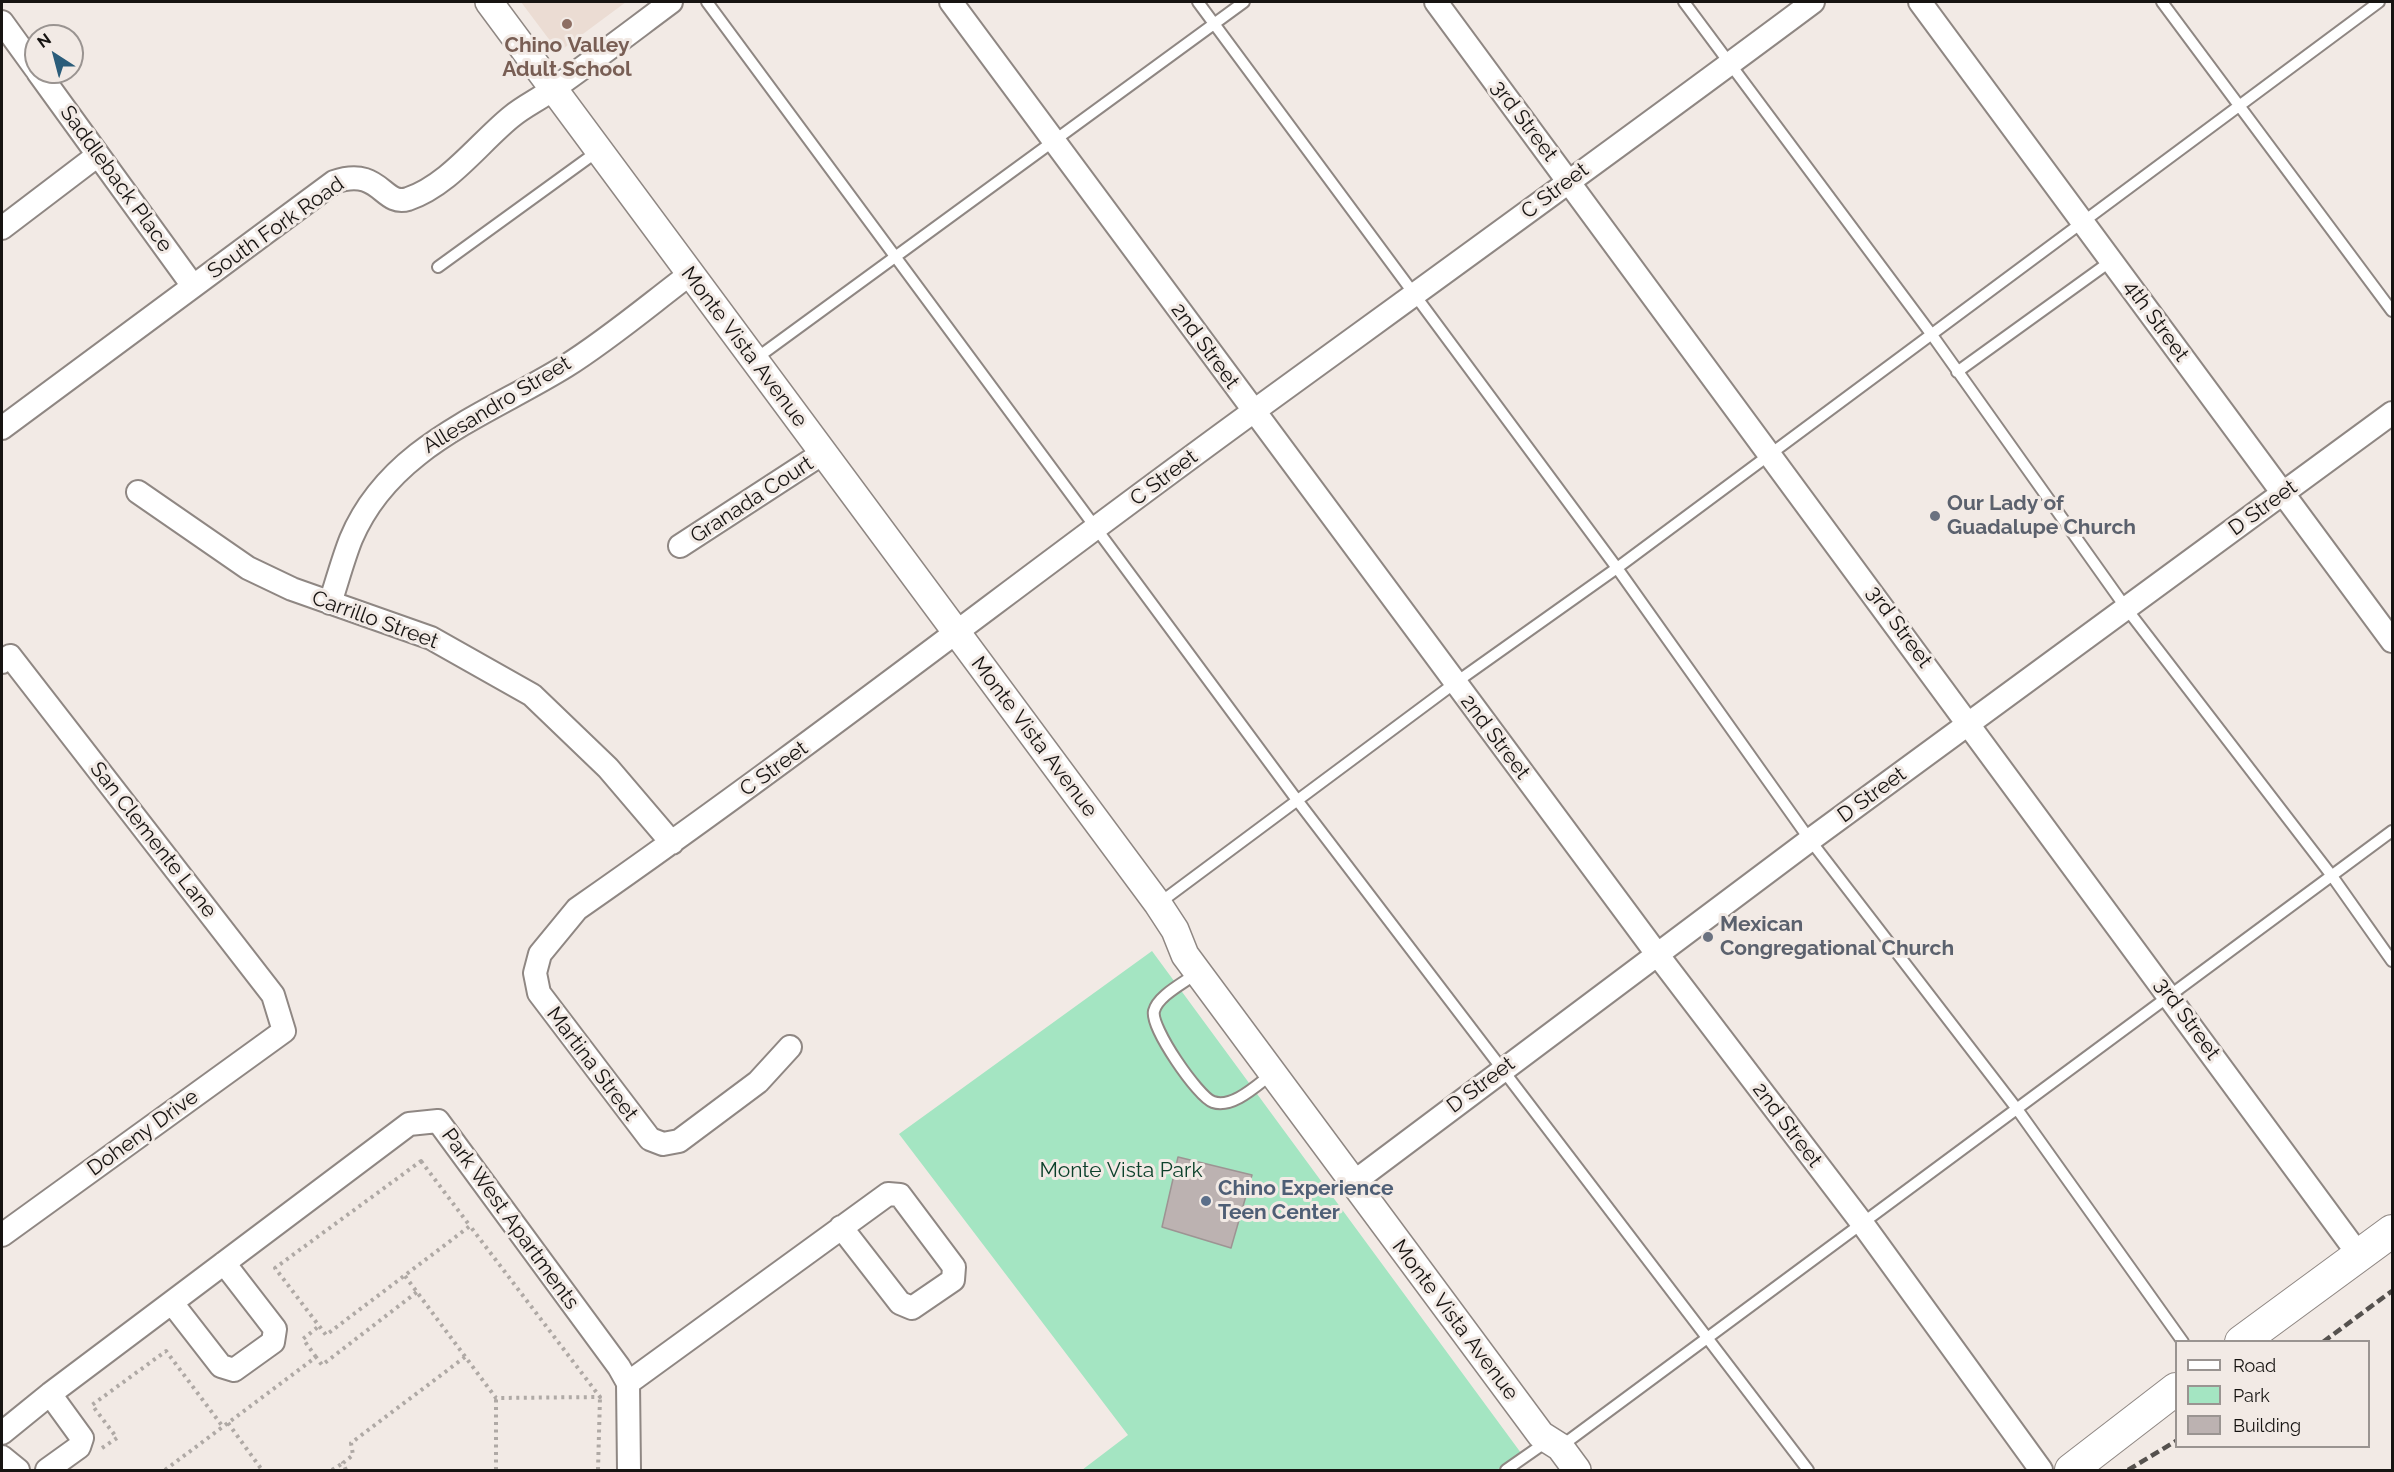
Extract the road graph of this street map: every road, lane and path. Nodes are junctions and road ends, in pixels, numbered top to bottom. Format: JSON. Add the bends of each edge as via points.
{"nodes":[{"id":1,"x":489,"y":2,"type":"edge"},
{"id":2,"x":671,"y":2,"type":"edge"},
{"id":3,"x":707,"y":2,"type":"edge"},
{"id":4,"x":951,"y":2,"type":"edge"},
{"id":5,"x":1197,"y":2,"type":"edge"},
{"id":6,"x":1244,"y":2,"type":"edge"},
{"id":7,"x":1436,"y":2,"type":"edge"},
{"id":8,"x":1684,"y":2,"type":"edge"},
{"id":9,"x":1813,"y":2,"type":"edge"},
{"id":10,"x":1920,"y":2,"type":"edge"},
{"id":11,"x":2162,"y":2,"type":"edge"},
{"id":12,"x":2379,"y":2,"type":"edge"},
{"id":13,"x":2,"y":22,"type":"edge"},
{"id":14,"x":1214,"y":23,"type":"junction"},
{"id":15,"x":24,"y":53,"type":"edge"},
{"id":16,"x":1730,"y":63,"type":"junction"},
{"id":17,"x":46,"y":84,"type":"edge"},
{"id":18,"x":553,"y":89,"type":"junction"},
{"id":19,"x":2241,"y":106,"type":"junction"},
{"id":20,"x":1053,"y":139,"type":"junction"},
{"id":21,"x":599,"y":151,"type":"junction"},
{"id":22,"x":98,"y":155,"type":"junction"},
{"id":23,"x":1569,"y":180,"type":"junction"},
{"id":24,"x":2082,"y":220,"type":"junction"},
{"id":25,"x":2,"y":228,"type":"edge"},
{"id":26,"x":897,"y":257,"type":"junction"},
{"id":27,"x":2111,"y":261,"type":"junction"},
{"id":28,"x":438,"y":267,"type":"dead end"},
{"id":29,"x":690,"y":274,"type":"junction"},
{"id":30,"x":193,"y":286,"type":"junction"},
{"id":31,"x":1416,"y":296,"type":"junction"},
{"id":32,"x":2392,"y":311,"type":"edge"},
{"id":33,"x":1932,"y":335,"type":"junction"},
{"id":34,"x":754,"y":360,"type":"junction"},
{"id":35,"x":1957,"y":372,"type":"junction"},
{"id":36,"x":1253,"y":411,"type":"junction"},
{"id":37,"x":2392,"y":413,"type":"edge"},
{"id":38,"x":2,"y":428,"type":"edge"},
{"id":39,"x":823,"y":453,"type":"junction"},
{"id":40,"x":1771,"y":453,"type":"junction"},
{"id":41,"x":138,"y":492,"type":"dead end"},
{"id":42,"x":2283,"y":494,"type":"junction"},
{"id":43,"x":1098,"y":527,"type":"junction"},
{"id":44,"x":680,"y":546,"type":"dead end"},
{"id":45,"x":1617,"y":568,"type":"junction"},
{"id":46,"x":330,"y":603,"type":"junction"},
{"id":47,"x":2126,"y":608,"type":"junction"},
{"id":48,"x":957,"y":634,"type":"junction"},
{"id":49,"x":2392,"y":641,"type":"edge"},
{"id":50,"x":6,"y":659,"type":"edge"},
{"id":51,"x":1455,"y":683,"type":"junction"},
{"id":52,"x":1969,"y":723,"type":"junction"},
{"id":53,"x":1297,"y":800,"type":"junction"},
{"id":54,"x":2392,"y":831,"type":"edge"},
{"id":55,"x":1810,"y":840,"type":"junction"},
{"id":56,"x":672,"y":843,"type":"junction"},
{"id":57,"x":2332,"y":876,"type":"junction"},
{"id":58,"x":1158,"y":904,"type":"junction"},
{"id":59,"x":1657,"y":954,"type":"junction"},
{"id":60,"x":2392,"y":962,"type":"edge"},
{"id":61,"x":1199,"y":972,"type":"junction"},
{"id":62,"x":535,"y":973,"type":"joint"},
{"id":63,"x":2170,"y":995,"type":"junction"},
{"id":64,"x":284,"y":1031,"type":"joint"},
{"id":65,"x":790,"y":1047,"type":"dead end"},
{"id":66,"x":1501,"y":1070,"type":"junction"},
{"id":67,"x":1273,"y":1072,"type":"junction"},
{"id":68,"x":2017,"y":1109,"type":"junction"},
{"id":69,"x":1354,"y":1182,"type":"junction"},
{"id":70,"x":1863,"y":1223,"type":"junction"},
{"id":71,"x":470,"y":1226,"type":"junction"},
{"id":72,"x":841,"y":1227,"type":"junction"},
{"id":73,"x":2392,"y":1231,"type":"edge"},
{"id":74,"x":2,"y":1235,"type":"edge"},
{"id":75,"x":2360,"y":1255,"type":"junction"},
{"id":76,"x":224,"y":1263,"type":"junction"},
{"id":77,"x":405,"y":1276,"type":"junction"},
{"id":78,"x":417,"y":1292,"type":"junction"},
{"id":79,"x":172,"y":1303,"type":"junction"},
{"id":80,"x":319,"y":1326,"type":"junction"},
{"id":81,"x":1708,"y":1337,"type":"junction"},
{"id":82,"x":2182,"y":1340,"type":"edge"},
{"id":83,"x":2242,"y":1340,"type":"edge"},
{"id":84,"x":316,"y":1357,"type":"junction"},
{"id":85,"x":465,"y":1357,"type":"junction"},
{"id":86,"x":628,"y":1383,"type":"junction"},
{"id":87,"x":2175,"y":1390,"type":"edge"},
{"id":88,"x":50,"y":1394,"type":"junction"},
{"id":89,"x":600,"y":1397,"type":"junction"},
{"id":90,"x":496,"y":1398,"type":"junction"},
{"id":91,"x":228,"y":1423,"type":"junction"},
{"id":92,"x":223,"y":1427,"type":"junction"},
{"id":93,"x":2,"y":1433,"type":"edge"},
{"id":94,"x":1554,"y":1443,"type":"junction"},
{"id":95,"x":99,"y":1451,"type":"dead end"},
{"id":96,"x":2,"y":1457,"type":"edge"},
{"id":97,"x":343,"y":1463,"type":"junction"},
{"id":98,"x":18,"y":1470,"type":"edge"},
{"id":99,"x":47,"y":1470,"type":"edge"},
{"id":100,"x":165,"y":1470,"type":"edge"},
{"id":101,"x":262,"y":1470,"type":"edge"},
{"id":102,"x":332,"y":1470,"type":"edge"},
{"id":103,"x":345,"y":1470,"type":"edge"},
{"id":104,"x":496,"y":1470,"type":"edge"},
{"id":105,"x":598,"y":1470,"type":"edge"},
{"id":106,"x":629,"y":1470,"type":"edge"},
{"id":107,"x":1506,"y":1470,"type":"edge"},
{"id":108,"x":1577,"y":1470,"type":"edge"},
{"id":109,"x":1808,"y":1470,"type":"edge"},
{"id":110,"x":2041,"y":1470,"type":"edge"},
{"id":111,"x":2071,"y":1470,"type":"edge"}],
"edges":[{"from":1,"to":18,"type":"street","name":"Monte Vista Avenue"},
{"from":2,"to":18,"type":"street"},
{"from":3,"to":26,"type":"lane"},
{"from":4,"to":20,"type":"street","name":"2nd Street"},
{"from":5,"to":14,"type":"lane"},
{"from":6,"to":14,"type":"lane"},
{"from":7,"to":23,"type":"street","name":"3rd Street"},
{"from":8,"to":16,"type":"lane"},
{"from":9,"to":16,"type":"street","name":"C Street"},
{"from":10,"to":24,"type":"street","name":"4th Street"},
{"from":11,"to":19,"type":"lane"},
{"from":12,"to":19,"type":"lane"},
{"from":13,"to":15,"type":"street","name":"Saddleback Place"},
{"from":14,"to":20,"type":"lane"},
{"from":14,"to":31,"type":"lane"},
{"from":16,"to":23,"type":"street","name":"C Street"},
{"from":16,"to":33,"type":"lane"},
{"from":17,"to":22,"type":"street","name":"Saddleback Place"},
{"from":18,"to":21,"type":"street","name":"Monte Vista Avenue"},
{"from":18,"to":30,"type":"street","name":"South Fork Road","via":[[513,116],[475,153],[420,194],[395,200],[366,178],[334,182]]},
{"from":19,"to":24,"type":"lane"},
{"from":19,"to":32,"type":"lane"},
{"from":20,"to":26,"type":"lane"},
{"from":20,"to":36,"type":"street","name":"2nd Street"},
{"from":21,"to":28,"type":"lane"},
{"from":21,"to":29,"type":"street","name":"Monte Vista Avenue"},
{"from":22,"to":25,"type":"street"},
{"from":22,"to":30,"type":"street","name":"Saddleback Place"},
{"from":23,"to":31,"type":"street","name":"C Street"},
{"from":23,"to":40,"type":"street","name":"3rd Street"},
{"from":24,"to":27,"type":"street","name":"4th Street"},
{"from":24,"to":33,"type":"lane"},
{"from":26,"to":34,"type":"lane"},
{"from":26,"to":43,"type":"lane"},
{"from":27,"to":35,"type":"lane"},
{"from":27,"to":42,"type":"street","name":"4th Street"},
{"from":29,"to":34,"type":"street","name":"Monte Vista Avenue"},
{"from":29,"to":46,"type":"street","name":"Allesandro Street","via":[[567,365],[439,436],[414,455],[369,506],[352,538]]},
{"from":30,"to":38,"type":"street","name":"South Fork Road"},
{"from":31,"to":36,"type":"street","name":"C Street"},
{"from":31,"to":45,"type":"lane"},
{"from":33,"to":35,"type":"lane"},
{"from":33,"to":40,"type":"lane"},
{"from":34,"to":39,"type":"street","name":"Monte Vista Avenue"},
{"from":35,"to":47,"type":"lane"},
{"from":36,"to":43,"type":"street","name":"C Street"},
{"from":36,"to":51,"type":"street","name":"2nd Street"},
{"from":37,"to":42,"type":"street","name":"D Street"},
{"from":39,"to":44,"type":"street","name":"Granada Court"},
{"from":39,"to":48,"type":"street","name":"Monte Vista Avenue"},
{"from":40,"to":45,"type":"lane"},
{"from":40,"to":52,"type":"street","name":"3rd Street"},
{"from":41,"to":46,"type":"street","name":"Carrillo Street","via":[[248,568]]},
{"from":42,"to":47,"type":"street","name":"D Street"},
{"from":42,"to":49,"type":"street","name":"4th Street"},
{"from":43,"to":48,"type":"street","name":"C Street"},
{"from":43,"to":53,"type":"lane"},
{"from":45,"to":51,"type":"lane"},
{"from":45,"to":55,"type":"lane"},
{"from":46,"to":56,"type":"street","name":"Carrillo Street","via":[[431,638],[532,695],[608,768]]},
{"from":47,"to":52,"type":"street","name":"D Street"},
{"from":47,"to":57,"type":"lane"},
{"from":48,"to":56,"type":"street","name":"C Street"},
{"from":48,"to":58,"type":"street","name":"Monte Vista Avenue"},
{"from":50,"to":64,"type":"street","name":"San Clemente Lane","via":[[273,995]]},
{"from":51,"to":53,"type":"lane"},
{"from":51,"to":59,"type":"street","name":"2nd Street"},
{"from":52,"to":55,"type":"street","name":"D Street"},
{"from":52,"to":63,"type":"street","name":"3rd Street"},
{"from":53,"to":58,"type":"lane"},
{"from":53,"to":66,"type":"lane"},
{"from":54,"to":57,"type":"lane"},
{"from":55,"to":59,"type":"street","name":"D Street"},
{"from":55,"to":68,"type":"lane"},
{"from":56,"to":62,"type":"street","name":"C Street","via":[[577,909],[540,954]]},
{"from":57,"to":60,"type":"lane"},
{"from":57,"to":63,"type":"lane"},
{"from":58,"to":61,"type":"street","name":"Monte Vista Avenue","via":[[1185,955]]},
{"from":59,"to":66,"type":"street","name":"D Street"},
{"from":59,"to":70,"type":"street","name":"2nd Street"},
{"from":61,"to":67,"type":"street","name":"Monte Vista Avenue"},
{"from":61,"to":67,"type":"lane","via":[[1161,1000],[1154,1011],[1161,1037],[1202,1093],[1212,1102],[1228,1102]]},
{"from":62,"to":65,"type":"street","name":"Martina Street","via":[[539,993],[650,1139],[663,1144],[679,1141],[758,1082]]},
{"from":63,"to":68,"type":"lane"},
{"from":63,"to":75,"type":"street","name":"3rd Street"},
{"from":64,"to":74,"type":"street","name":"Doheny Drive"},
{"from":66,"to":69,"type":"street","name":"D Street"},
{"from":66,"to":81,"type":"lane"},
{"from":67,"to":69,"type":"street","name":"Monte Vista Avenue"},
{"from":68,"to":70,"type":"lane"},
{"from":68,"to":82,"type":"lane"},
{"from":69,"to":94,"type":"street","name":"Monte Vista Avenue","via":[[1541,1435]]},
{"from":70,"to":81,"type":"lane"},
{"from":70,"to":110,"type":"street","name":"2nd Street"},
{"from":71,"to":77,"type":"path"},
{"from":71,"to":80,"type":"path","via":[[421,1161],[275,1268]]},
{"from":71,"to":89,"type":"path"},
{"from":72,"to":72,"type":"street","via":[[888,1194],[900,1195],[954,1266],[953,1280],[912,1308],[900,1303]]},
{"from":72,"to":86,"type":"street"},
{"from":73,"to":75,"type":"main road"},
{"from":75,"to":83,"type":"main road"},
{"from":76,"to":79,"type":"street","name":"Park West Apartments"},
{"from":76,"to":79,"type":"street","via":[[275,1329],[273,1342],[234,1370],[221,1366]]},
{"from":76,"to":86,"type":"street","name":"Park West Apartments","via":[[409,1124],[438,1121]]},
{"from":77,"to":78,"type":"path"},
{"from":77,"to":80,"type":"path","via":[[326,1335]]},
{"from":78,"to":84,"type":"path","via":[[322,1365]]},
{"from":78,"to":85,"type":"path"},
{"from":79,"to":88,"type":"street","name":"Park West Apartments"},
{"from":80,"to":84,"type":"path","via":[[303,1339]]},
{"from":81,"to":94,"type":"lane"},
{"from":81,"to":109,"type":"lane"},
{"from":84,"to":91,"type":"path"},
{"from":85,"to":90,"type":"path"},
{"from":85,"to":97,"type":"path","via":[[351,1443],[353,1455]]},
{"from":86,"to":106,"type":"street"},
{"from":87,"to":111,"type":"main road"},
{"from":88,"to":93,"type":"street","name":"Park West Apartments"},
{"from":88,"to":99,"type":"street","via":[[82,1438],[79,1447]]},
{"from":89,"to":90,"type":"path"},
{"from":89,"to":105,"type":"path"},
{"from":90,"to":104,"type":"path"},
{"from":91,"to":92,"type":"path"},
{"from":91,"to":101,"type":"path"},
{"from":92,"to":95,"type":"path","via":[[166,1351],[92,1405],[117,1438]]},
{"from":92,"to":100,"type":"path"},
{"from":94,"to":107,"type":"lane"},
{"from":94,"to":108,"type":"street","name":"Monte Vista Avenue"},
{"from":96,"to":98,"type":"street"},
{"from":97,"to":102,"type":"path"},
{"from":97,"to":103,"type":"path"}]}
